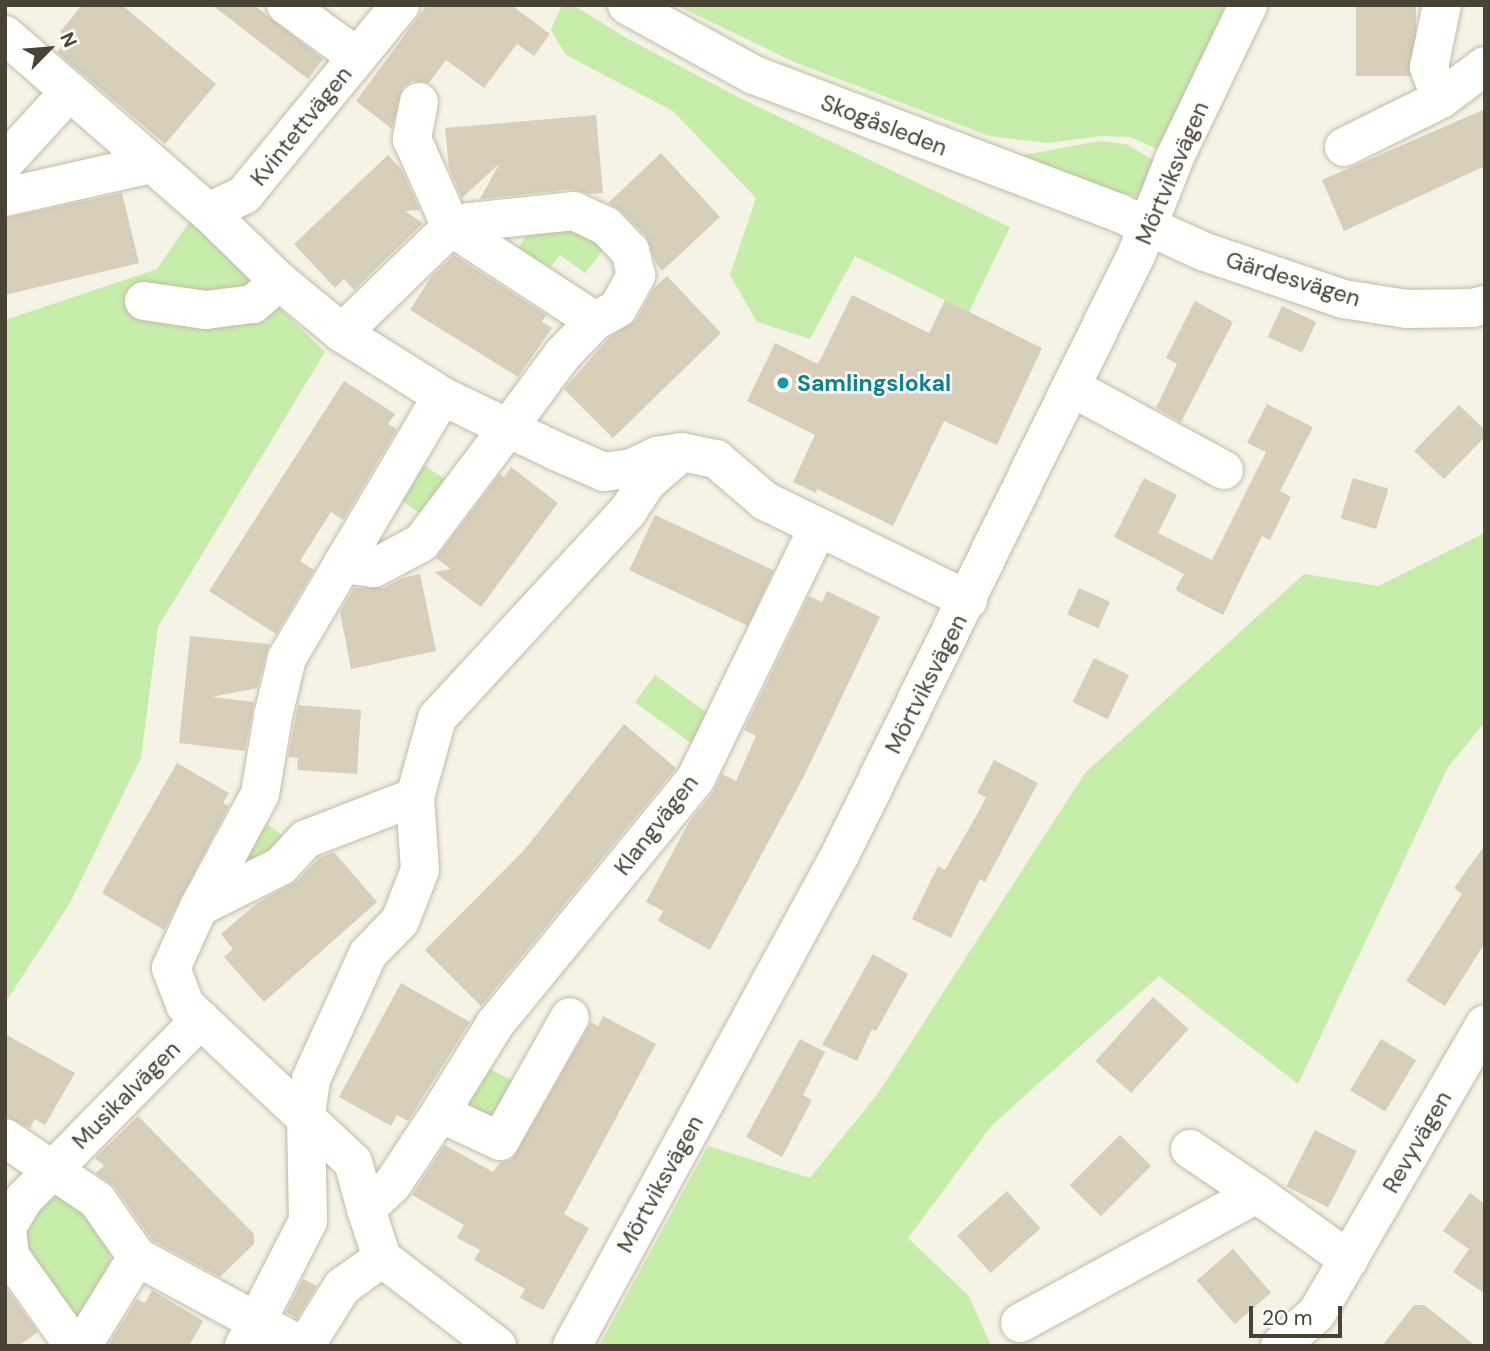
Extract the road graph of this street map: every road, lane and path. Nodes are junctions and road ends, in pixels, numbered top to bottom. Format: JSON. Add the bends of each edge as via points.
{"nodes":[{"id":1,"x":286,"y":5,"type":"edge"},
{"id":2,"x":400,"y":5,"type":"edge"},
{"id":3,"x":627,"y":5,"type":"edge"},
{"id":4,"x":1248,"y":5,"type":"edge"},
{"id":5,"x":1442,"y":5,"type":"edge"},
{"id":6,"x":5,"y":35,"type":"edge"},
{"id":7,"x":357,"y":57,"type":"junction"},
{"id":8,"x":1485,"y":66,"type":"edge"},
{"id":9,"x":70,"y":91,"type":"junction"},
{"id":10,"x":1441,"y":99,"type":"junction"},
{"id":11,"x":419,"y":102,"type":"dead end"},
{"id":12,"x":1344,"y":147,"type":"dead end"},
{"id":13,"x":5,"y":162,"type":"edge"},
{"id":14,"x":152,"y":164,"type":"junction"},
{"id":15,"x":5,"y":197,"type":"edge"},
{"id":16,"x":208,"y":212,"type":"junction"},
{"id":17,"x":451,"y":228,"type":"junction"},
{"id":18,"x":1149,"y":228,"type":"junction"},
{"id":19,"x":279,"y":281,"type":"junction"},
{"id":20,"x":144,"y":301,"type":"dead end"},
{"id":21,"x":1485,"y":305,"type":"edge"},
{"id":22,"x":595,"y":321,"type":"junction"},
{"id":23,"x":342,"y":333,"type":"junction"},
{"id":24,"x":1071,"y":387,"type":"junction"},
{"id":25,"x":442,"y":396,"type":"junction"},
{"id":26,"x":508,"y":428,"type":"junction"},
{"id":27,"x":699,"y":456,"type":"junction"},
{"id":28,"x":1224,"y":470,"type":"dead end"},
{"id":29,"x":604,"y":472,"type":"junction"},
{"id":30,"x":628,"y":511,"type":"junction"},
{"id":31,"x":818,"y":528,"type":"junction"},
{"id":32,"x":342,"y":565,"type":"junction"},
{"id":33,"x":968,"y":600,"type":"junction"},
{"id":34,"x":415,"y":797,"type":"junction"},
{"id":35,"x":199,"y":907,"type":"junction"},
{"id":36,"x":570,"y":1017,"type":"dead end"},
{"id":37,"x":201,"y":1020,"type":"junction"},
{"id":38,"x":495,"y":1024,"type":"junction"},
{"id":39,"x":1485,"y":1024,"type":"edge"},
{"id":40,"x":552,"y":1051,"type":"junction"},
{"id":41,"x":439,"y":1112,"type":"junction"},
{"id":42,"x":306,"y":1115,"type":"junction"},
{"id":43,"x":5,"y":1139,"type":"edge"},
{"id":44,"x":1190,"y":1149,"type":"dead end"},
{"id":45,"x":51,"y":1171,"type":"junction"},
{"id":46,"x":1258,"y":1194,"type":"junction"},
{"id":47,"x":366,"y":1209,"type":"junction"},
{"id":48,"x":137,"y":1257,"type":"junction"},
{"id":49,"x":382,"y":1258,"type":"junction"},
{"id":50,"x":1349,"y":1260,"type":"junction"},
{"id":51,"x":1020,"y":1323,"type":"dead end"},
{"id":52,"x":251,"y":1334,"type":"edge"},
{"id":53,"x":489,"y":1343,"type":"edge"},
{"id":54,"x":74,"y":1346,"type":"edge"},
{"id":55,"x":82,"y":1346,"type":"edge"},
{"id":56,"x":303,"y":1346,"type":"edge"},
{"id":57,"x":572,"y":1346,"type":"edge"},
{"id":58,"x":1280,"y":1346,"type":"edge"}],
"edges":[{"from":1,"to":7,"type":"street","name":"Kvintettvägen"},
{"from":2,"to":7,"type":"street","name":"Kvintettvägen"},
{"from":3,"to":18,"type":"street","name":"Skogåsleden","via":[[754,75]]},
{"from":4,"to":18,"type":"street","name":"Mörtviksvägen","via":[[1175,157]]},
{"from":5,"to":10,"type":"street","via":[[1429,67]]},
{"from":6,"to":9,"type":"street"},
{"from":7,"to":16,"type":"street","name":"Kvintettvägen","via":[[244,195]]},
{"from":8,"to":10,"type":"street"},
{"from":9,"to":13,"type":"street"},
{"from":9,"to":14,"type":"street"},
{"from":10,"to":12,"type":"street"},
{"from":11,"to":17,"type":"street","via":[[412,139]]},
{"from":14,"to":15,"type":"street"},
{"from":14,"to":16,"type":"street"},
{"from":16,"to":19,"type":"street"},
{"from":17,"to":22,"type":"street"},
{"from":17,"to":22,"type":"street","via":[[574,211],[606,226],[630,251],[636,275],[618,308]]},
{"from":17,"to":23,"type":"street"},
{"from":18,"to":21,"type":"street","name":"Gärdesvägen","via":[[1343,299],[1407,309]]},
{"from":18,"to":24,"type":"street","name":"Mörtviksvägen"},
{"from":19,"to":20,"type":"street","via":[[253,304],[206,310]]},
{"from":19,"to":23,"type":"street"},
{"from":22,"to":26,"type":"street","via":[[563,354]]},
{"from":23,"to":25,"type":"street"},
{"from":24,"to":28,"type":"street"},
{"from":24,"to":33,"type":"street","name":"Mörtviksvägen"},
{"from":25,"to":26,"type":"street"},
{"from":25,"to":32,"type":"street"},
{"from":26,"to":29,"type":"street"},
{"from":26,"to":32,"type":"street","via":[[421,543],[374,568]]},
{"from":27,"to":29,"type":"street","via":[[657,456],[632,468]]},
{"from":27,"to":30,"type":"street","via":[[646,483]]},
{"from":27,"to":31,"type":"street","via":[[765,501]]},
{"from":29,"to":30,"type":"street"},
{"from":30,"to":34,"type":"street","via":[[437,718]]},
{"from":31,"to":33,"type":"street"},
{"from":31,"to":38,"type":"street","name":"Klangvägen","via":[[695,780]]},
{"from":32,"to":35,"type":"street","via":[[287,658],[260,794]]},
{"from":33,"to":57,"type":"street","name":"Mörtviksvägen","via":[[841,853]]},
{"from":34,"to":35,"type":"street","via":[[306,839],[281,866]]},
{"from":34,"to":42,"type":"street","via":[[420,870],[400,921],[369,954],[357,979],[311,1079]]},
{"from":35,"to":37,"type":"street","via":[[171,968],[185,1005]]},
{"from":36,"to":40,"type":"street"},
{"from":37,"to":42,"type":"street"},
{"from":37,"to":45,"type":"street","name":"Musikalvägen"},
{"from":38,"to":40,"type":"street"},
{"from":38,"to":41,"type":"street","name":"Klangvägen"},
{"from":39,"to":50,"type":"street","name":"Revyvägen"},
{"from":40,"to":41,"type":"street","via":[[500,1141]]},
{"from":41,"to":47,"type":"street","name":"Klangvägen","via":[[392,1185]]},
{"from":42,"to":47,"type":"street","via":[[353,1163]]},
{"from":42,"to":52,"type":"street","via":[[308,1221]]},
{"from":43,"to":45,"type":"street","name":"Musikalvägen"},
{"from":44,"to":46,"type":"street"},
{"from":45,"to":48,"type":"street","name":"Musikalvägen","via":[[97,1200]]},
{"from":45,"to":54,"type":"street","name":"Musikalvägen","via":[[24,1199],[7,1227],[10,1256]]},
{"from":46,"to":50,"type":"street"},
{"from":46,"to":51,"type":"street"},
{"from":47,"to":49,"type":"street"},
{"from":48,"to":52,"type":"street","name":"Musikalvägen"},
{"from":48,"to":55,"type":"street"},
{"from":49,"to":53,"type":"street"},
{"from":49,"to":56,"type":"street","via":[[342,1287]]},
{"from":50,"to":58,"type":"street","name":"Revyvägen","via":[[1317,1313]]},
{"from":52,"to":56,"type":"street","name":"Musikalvägen"}]}
